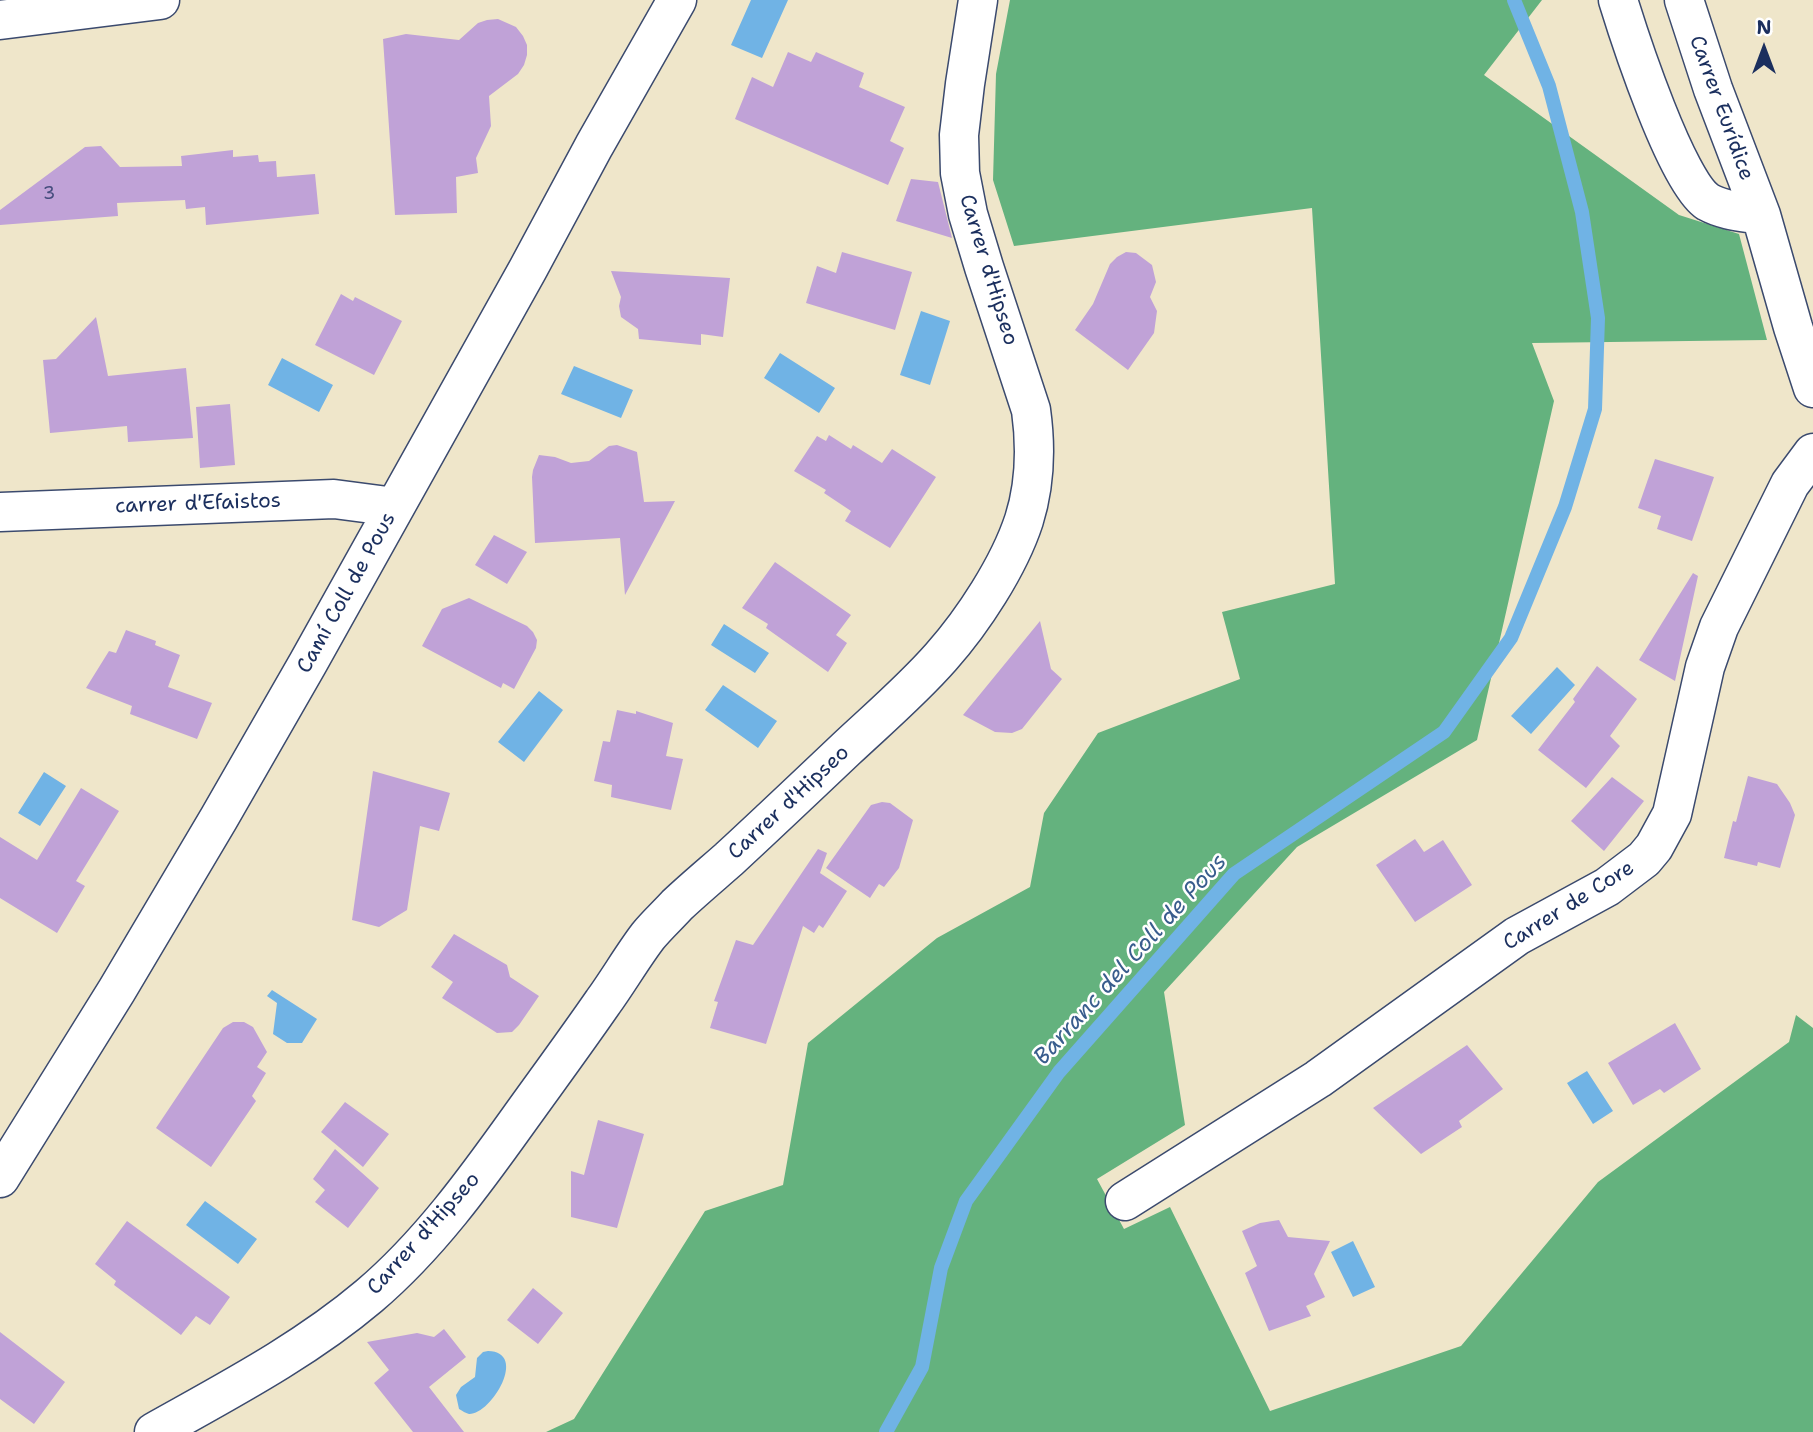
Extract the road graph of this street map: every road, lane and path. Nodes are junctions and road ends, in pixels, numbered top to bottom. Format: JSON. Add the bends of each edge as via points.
{"nodes":[{"id":1,"x":160,"y":0,"type":"edge"},
{"id":2,"x":677,"y":0,"type":"edge"},
{"id":3,"x":978,"y":0,"type":"edge"},
{"id":4,"x":1618,"y":0,"type":"edge"},
{"id":5,"x":1684,"y":0,"type":"edge"},
{"id":6,"x":0,"y":20,"type":"edge"},
{"id":7,"x":1761,"y":215,"type":"junction"},
{"id":8,"x":1813,"y":388,"type":"edge"},
{"id":9,"x":1813,"y":453,"type":"edge"},
{"id":10,"x":395,"y":507,"type":"junction"},
{"id":11,"x":0,"y":512,"type":"edge"},
{"id":12,"x":0,"y":1178,"type":"edge"},
{"id":13,"x":1125,"y":1200,"type":"dead end"},
{"id":14,"x":154,"y":1432,"type":"edge"}],
"edges":[{"from":1,"to":6,"type":"street"},
{"from":2,"to":10,"type":"street","name":"Camí Coll de Pous"},
{"from":3,"to":14,"type":"street","name":"Carrer d'Hipseo","via":[[963,96],[960,173],[968,214],[1031,410],[1034,432],[1024,520],[997,577],[942,656],[649,935],[484,1168],[393,1273],[294,1351]]},
{"from":4,"to":7,"type":"street","via":[[1663,128],[1694,186],[1706,201],[1722,208]]},
{"from":5,"to":7,"type":"street","name":"Carrer Eurídice"},
{"from":7,"to":8,"type":"street"},
{"from":9,"to":13,"type":"street","name":"Carrer de Core","via":[[1790,484],[1719,627],[1705,667],[1672,814],[1644,859],[1607,887],[1517,936],[1318,1079]]},
{"from":10,"to":11,"type":"street","name":"carrer d'Efaistos","via":[[334,499]]},
{"from":10,"to":12,"type":"street","name":"Camí Coll de Pous","via":[[219,818]]}]}
